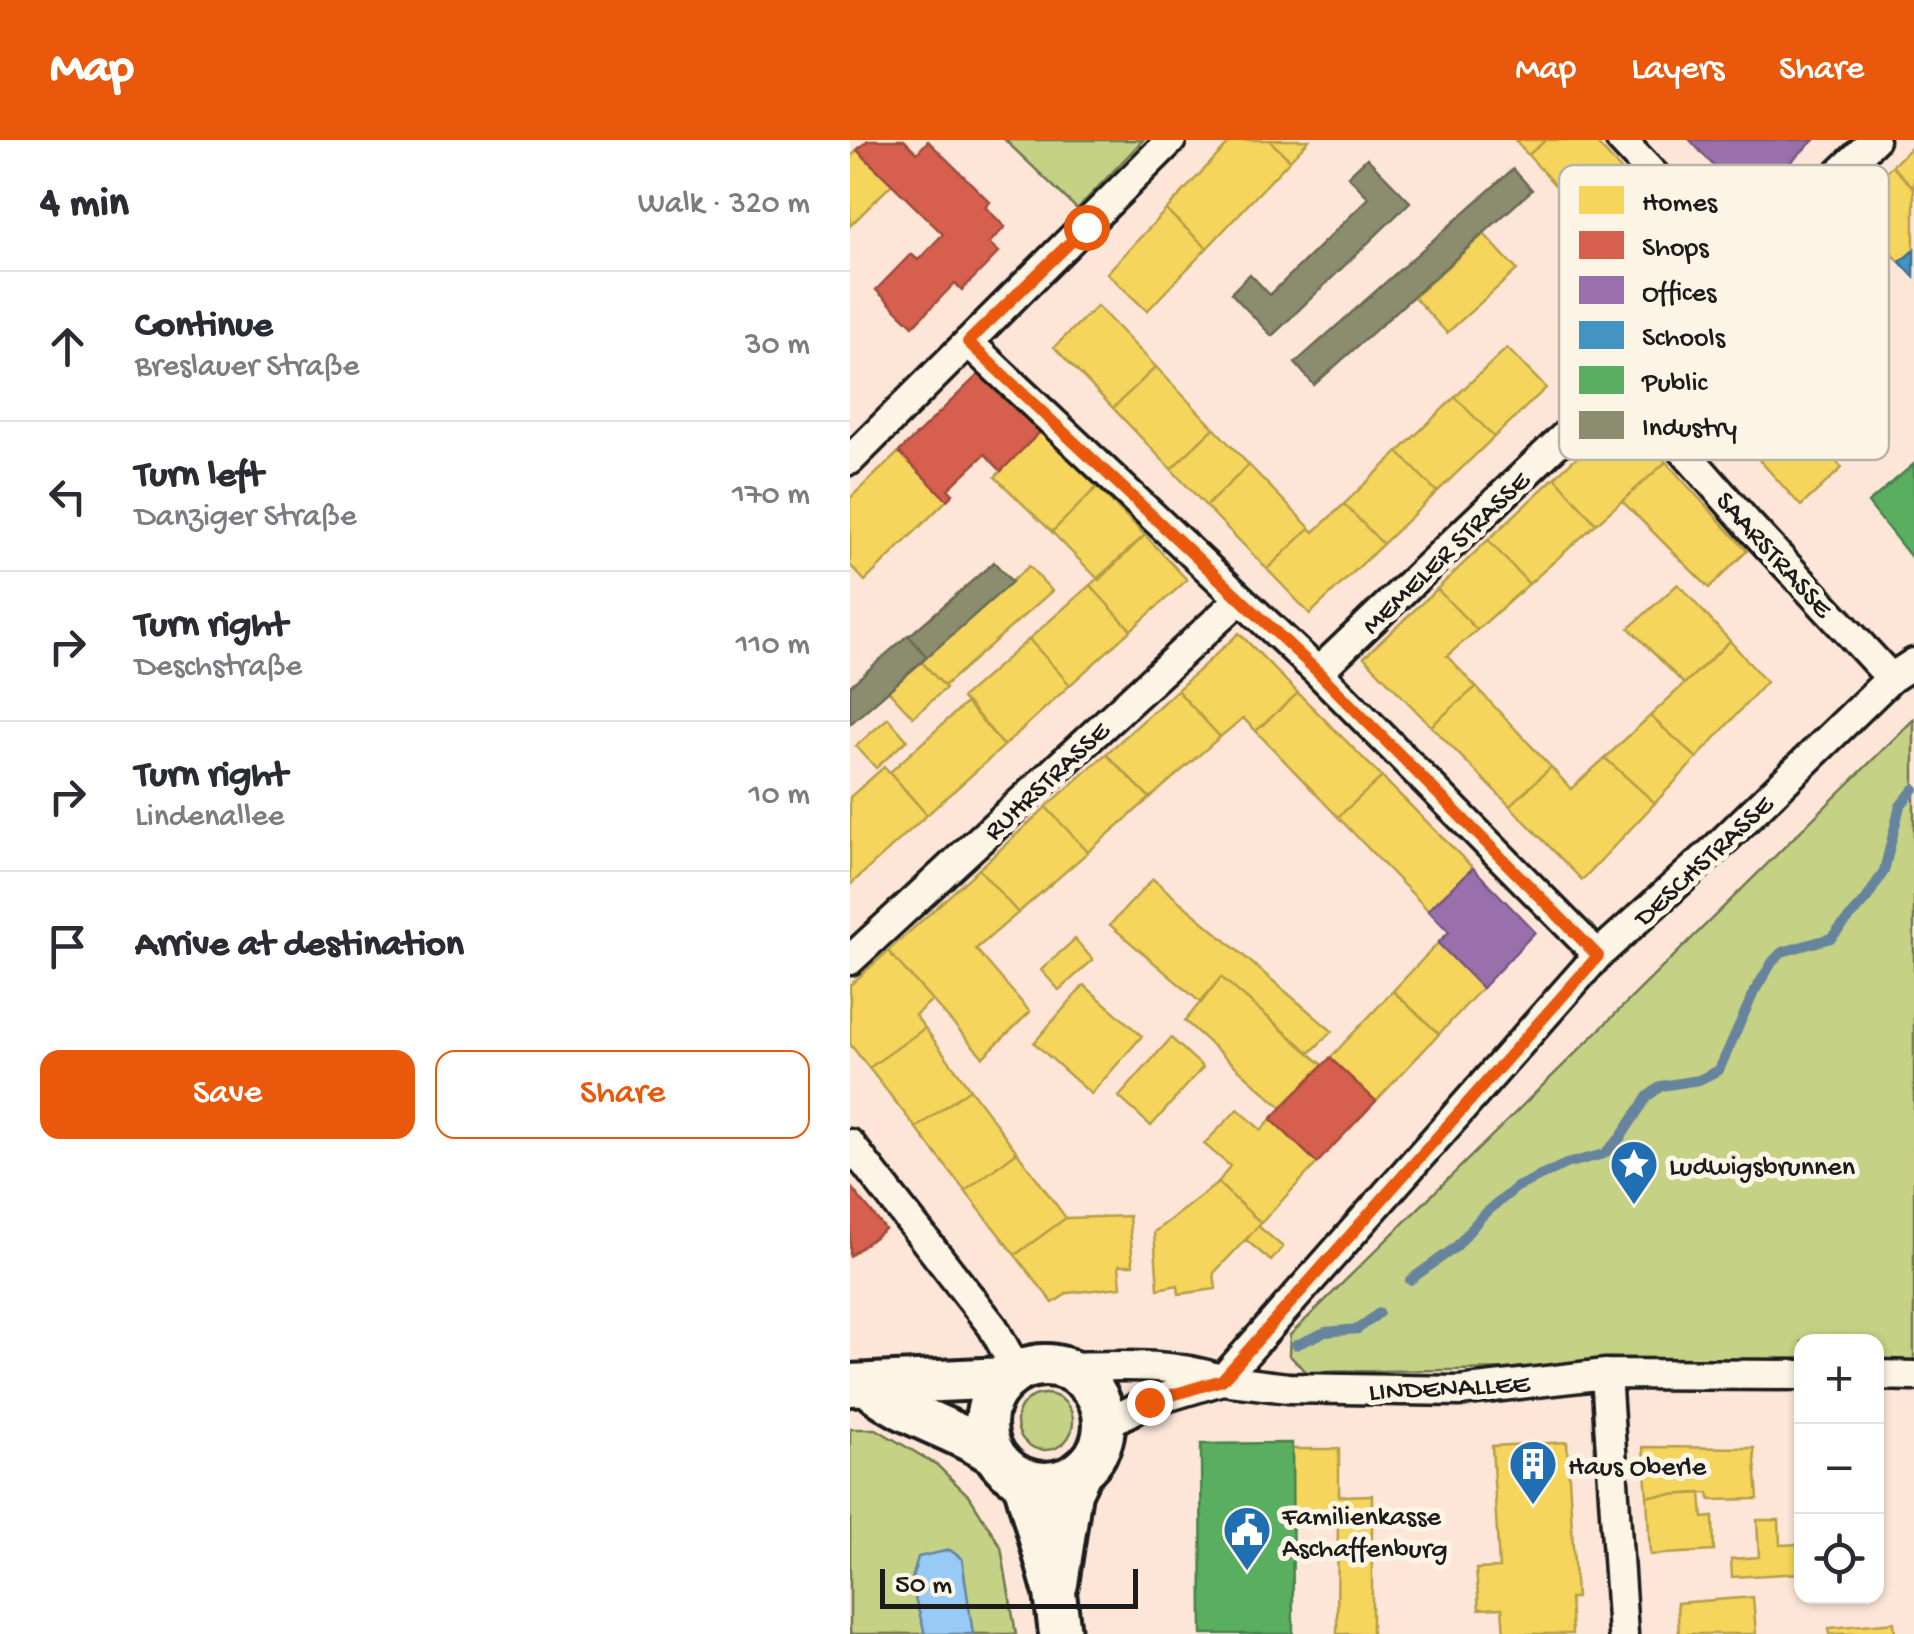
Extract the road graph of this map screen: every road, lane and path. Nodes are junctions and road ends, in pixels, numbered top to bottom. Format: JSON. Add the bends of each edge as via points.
{"nodes":[{"id":1,"x":1171,"y":140,"type":"edge"},
{"id":2,"x":1622,"y":140,"type":"edge"},
{"id":3,"x":1874,"y":140,"type":"edge"},
{"id":4,"x":1645,"y":165,"type":"edge"},
{"id":5,"x":1847,"y":165,"type":"edge"},
{"id":6,"x":968,"y":342,"type":"junction"},
{"id":7,"x":1559,"y":441,"type":"edge"},
{"id":8,"x":850,"y":460,"type":"edge"},
{"id":9,"x":1692,"y":460,"type":"edge"},
{"id":10,"x":1240,"y":599,"type":"junction"},
{"id":11,"x":1903,"y":670,"type":"edge"},
{"id":12,"x":1318,"y":672,"type":"junction"},
{"id":13,"x":1598,"y":956,"type":"junction"},
{"id":14,"x":850,"y":960,"type":"edge"},
{"id":15,"x":850,"y":1144,"type":"edge"},
{"id":16,"x":1065,"y":1368,"type":"junction"},
{"id":17,"x":1606,"y":1374,"type":"junction"},
{"id":18,"x":1011,"y":1375,"type":"junction"},
{"id":19,"x":1794,"y":1375,"type":"edge"},
{"id":20,"x":1884,"y":1376,"type":"edge"},
{"id":21,"x":1914,"y":1376,"type":"edge"},
{"id":22,"x":1222,"y":1380,"type":"junction"},
{"id":23,"x":859,"y":1386,"type":"edge"},
{"id":24,"x":1104,"y":1424,"type":"junction"},
{"id":25,"x":1006,"y":1466,"type":"junction"},
{"id":26,"x":1081,"y":1471,"type":"junction"},
{"id":27,"x":1056,"y":1592,"type":"junction"},
{"id":28,"x":1060,"y":1634,"type":"edge"},
{"id":29,"x":1622,"y":1634,"type":"edge"}],
"edges":[{"from":1,"to":6,"type":"street"},
{"from":2,"to":4,"type":"street"},
{"from":3,"to":5,"type":"street","name":"MEMELER STRASSE"},
{"from":6,"to":8,"type":"street"},
{"from":6,"to":10,"type":"street"},
{"from":7,"to":12,"type":"street","name":"MEMELER STRASSE"},
{"from":9,"to":11,"type":"street","name":"SAARSTRASSE","via":[[1748,524]]},
{"from":10,"to":12,"type":"street"},
{"from":10,"to":14,"type":"street","name":"RUHRSTRASSE"},
{"from":11,"to":13,"type":"street","name":"DESCHSTRASSE"},
{"from":12,"to":13,"type":"street"},
{"from":13,"to":22,"type":"street","name":"DESCHSTRASSE"},
{"from":15,"to":18,"type":"street","via":[[993,1326]]},
{"from":16,"to":18,"type":"main road","via":[[1049,1364]]},
{"from":16,"to":22,"type":"street","via":[[1150,1366]]},
{"from":16,"to":24,"type":"main road","via":[[1093,1389]]},
{"from":17,"to":19,"type":"street","name":"LINDENALLEE"},
{"from":17,"to":22,"type":"street","name":"LINDENALLEE","via":[[1459,1390],[1288,1388]]},
{"from":17,"to":29,"type":"street"},
{"from":18,"to":23,"type":"main road"},
{"from":18,"to":25,"type":"main road","via":[[985,1418],[985,1435]]},
{"from":20,"to":21,"type":"street"},
{"from":22,"to":24,"type":"street","name":"LINDENALLEE"},
{"from":23,"to":25,"type":"main road","via":[[971,1439]]},
{"from":24,"to":26,"type":"main road","via":[[1102,1442]]},
{"from":25,"to":26,"type":"main road","via":[[1050,1484]]},
{"from":25,"to":27,"type":"main road","via":[[1026,1489]]},
{"from":26,"to":27,"type":"main road","via":[[1070,1492]]},
{"from":27,"to":28,"type":"main road"}]}
